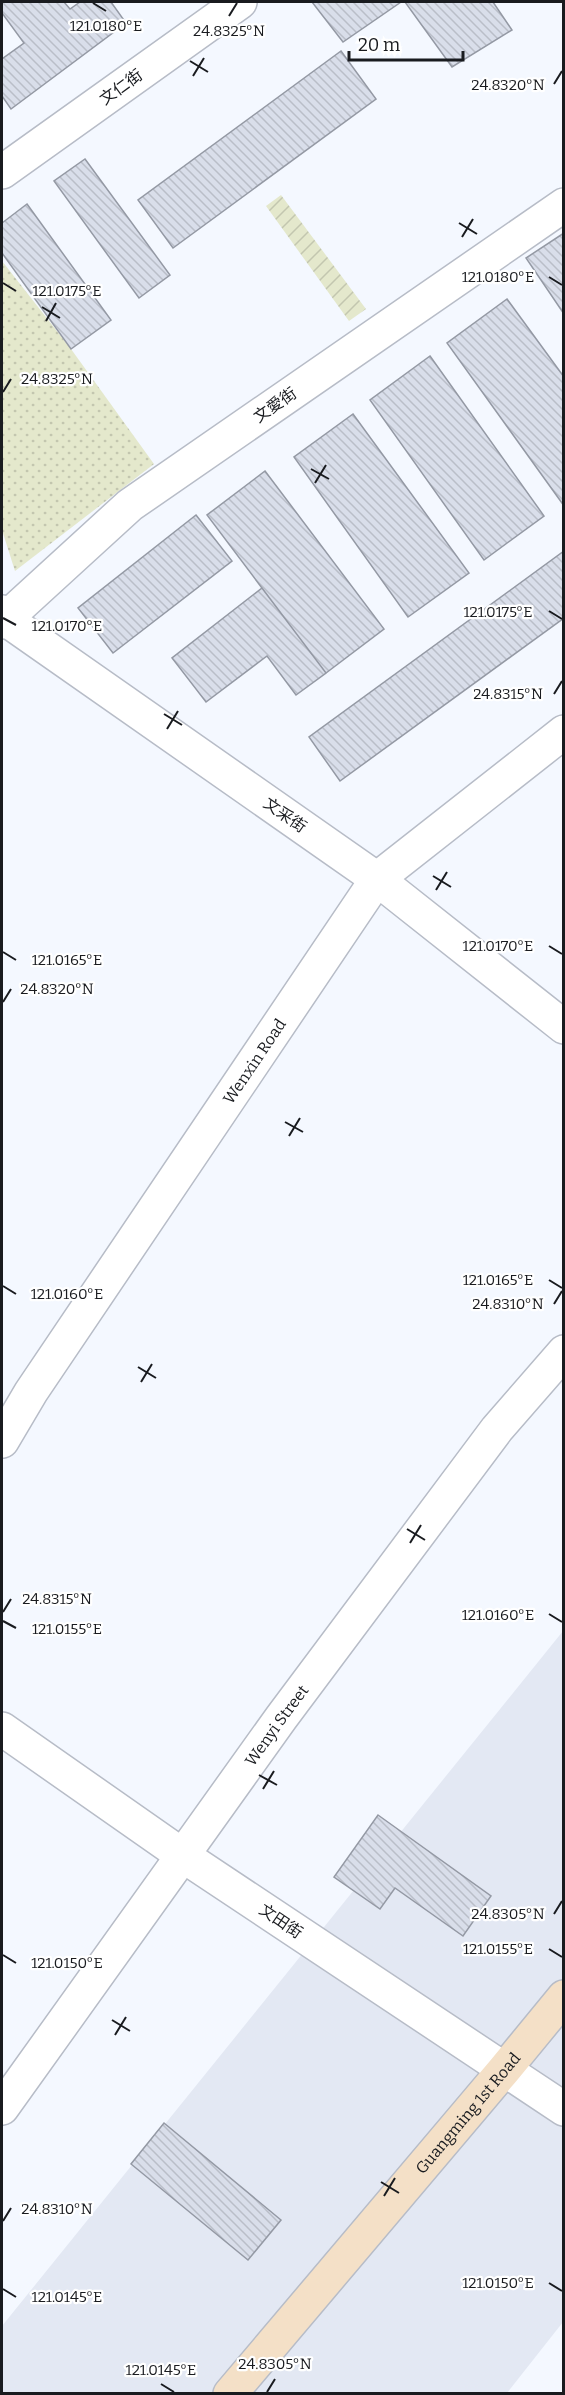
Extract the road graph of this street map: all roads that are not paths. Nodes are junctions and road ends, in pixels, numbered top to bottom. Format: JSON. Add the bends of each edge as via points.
{"nodes":[{"id":1,"x":240,"y":2,"type":"edge"},
{"id":2,"x":2,"y":172,"type":"edge"},
{"id":3,"x":564,"y":205,"type":"edge"},
{"id":4,"x":2,"y":617,"type":"edge"},
{"id":5,"x":564,"y":732,"type":"edge"},
{"id":6,"x":377,"y":879,"type":"junction"},
{"id":7,"x":564,"y":1027,"type":"edge"},
{"id":8,"x":564,"y":1352,"type":"edge"},
{"id":9,"x":2,"y":1441,"type":"edge"},
{"id":10,"x":2,"y":1729,"type":"edge"},
{"id":11,"x":182,"y":1855,"type":"junction"},
{"id":12,"x":564,"y":1997,"type":"edge"},
{"id":13,"x":504,"y":2070,"type":"junction"},
{"id":14,"x":2,"y":2109,"type":"edge"},
{"id":15,"x":564,"y":2109,"type":"edge"},
{"id":16,"x":230,"y":2394,"type":"edge"}],
"edges":[{"from":1,"to":2,"type":"street","name":"文仁街"},
{"from":3,"to":4,"type":"street","name":"文愛街","via":[[130,505]]},
{"from":4,"to":6,"type":"street","name":"文采街"},
{"from":5,"to":6,"type":"street","name":"Wenxin Road"},
{"from":6,"to":7,"type":"street","name":"文采街"},
{"from":6,"to":9,"type":"street","name":"Wenxin Road","via":[[31,1392]]},
{"from":8,"to":11,"type":"street","name":"Wenyi Street","via":[[497,1429]]},
{"from":10,"to":11,"type":"street","name":"文田街"},
{"from":11,"to":13,"type":"street","name":"文田街"},
{"from":11,"to":14,"type":"street","name":"Wenyi Street"},
{"from":12,"to":13,"type":"street","name":"Guangming 1st Road"},
{"from":13,"to":15,"type":"street","name":"文田街"},
{"from":13,"to":16,"type":"street","name":"Guangming 1st Road"}]}
